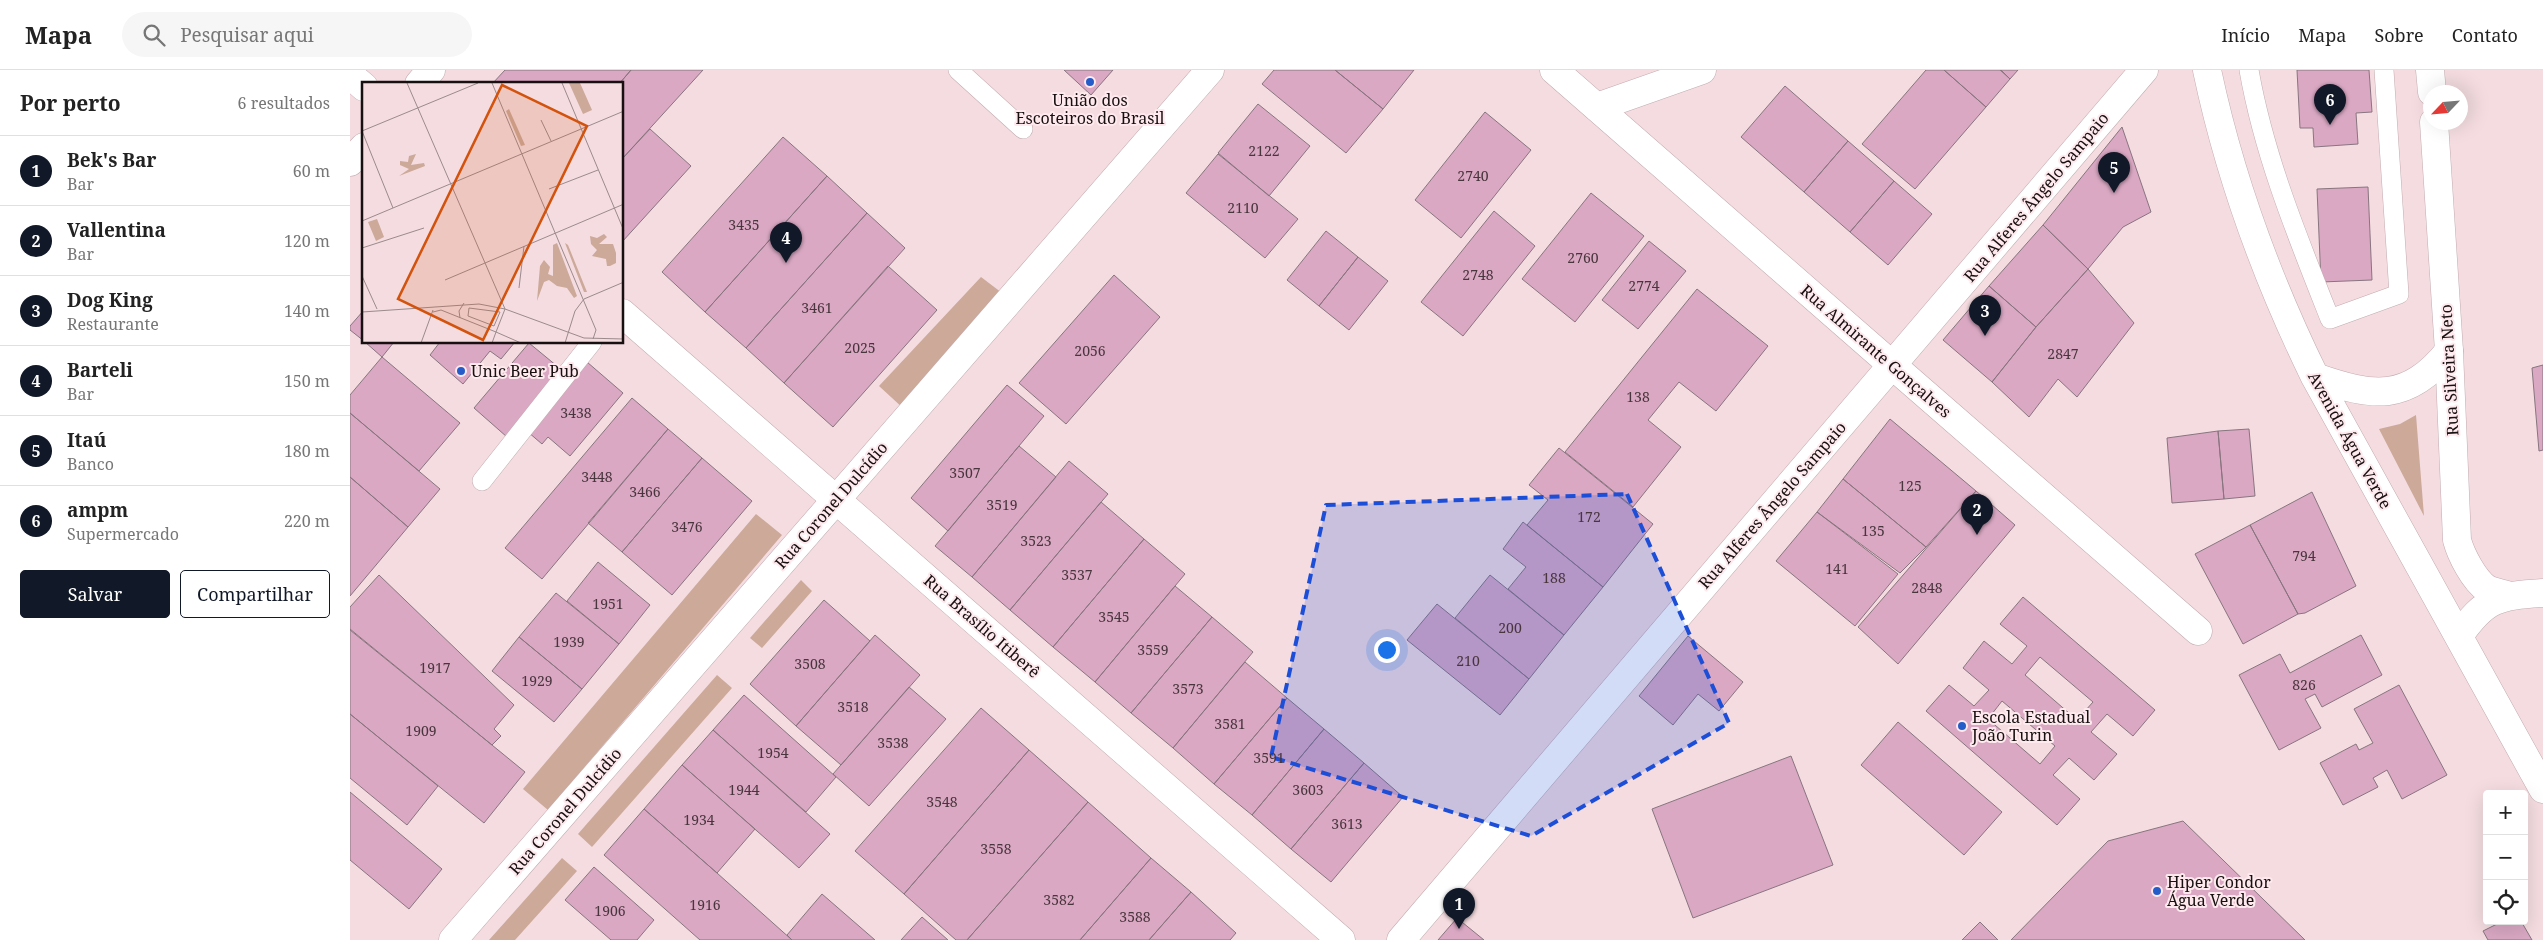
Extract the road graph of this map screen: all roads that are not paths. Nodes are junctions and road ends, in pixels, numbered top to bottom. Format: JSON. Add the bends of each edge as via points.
{"nodes":[{"id":1,"x":432,"y":70,"type":"edge"},
{"id":2,"x":958,"y":70,"type":"edge"},
{"id":3,"x":1210,"y":70,"type":"edge"},
{"id":4,"x":1554,"y":70,"type":"edge"},
{"id":5,"x":1702,"y":70,"type":"edge"},
{"id":6,"x":2144,"y":70,"type":"edge"},
{"id":7,"x":2207,"y":70,"type":"edge"},
{"id":8,"x":2249,"y":70,"type":"edge"},
{"id":9,"x":2384,"y":70,"type":"edge"},
{"id":10,"x":2430,"y":70,"type":"edge"},
{"id":11,"x":350,"y":75,"type":"edge"},
{"id":12,"x":421,"y":82,"type":"edge"},
{"id":13,"x":362,"y":85,"type":"edge"},
{"id":14,"x":2431,"y":85,"type":"edge"},
{"id":15,"x":1597,"y":107,"type":"junction"},
{"id":16,"x":1023,"y":130,"type":"dead end"},
{"id":17,"x":2435,"y":130,"type":"edge"},
{"id":18,"x":362,"y":149,"type":"edge"},
{"id":19,"x":350,"y":162,"type":"edge"},
{"id":20,"x":624,"y":315,"type":"edge"},
{"id":21,"x":590,"y":344,"type":"edge"},
{"id":22,"x":2449,"y":351,"type":"junction"},
{"id":23,"x":1892,"y":365,"type":"junction"},
{"id":24,"x":2315,"y":377,"type":"junction"},
{"id":25,"x":482,"y":481,"type":"dead end"},
{"id":26,"x":836,"y":500,"type":"junction"},
{"id":27,"x":2543,"y":592,"type":"edge"},
{"id":28,"x":2507,"y":595,"type":"junction"},
{"id":29,"x":2198,"y":631,"type":"dead end"},
{"id":30,"x":2458,"y":636,"type":"junction"},
{"id":31,"x":2543,"y":789,"type":"edge"},
{"id":32,"x":453,"y":940,"type":"edge"},
{"id":33,"x":1341,"y":940,"type":"edge"},
{"id":34,"x":1401,"y":940,"type":"edge"}],
"edges":[{"from":1,"to":12,"type":"main road"},
{"from":2,"to":16,"type":"lane"},
{"from":3,"to":26,"type":"main road","name":"Rua Coronel Dulcídio"},
{"from":4,"to":15,"type":"main road","name":"Rua Almirante Gonçalves"},
{"from":5,"to":15,"type":"main road"},
{"from":6,"to":23,"type":"main road","name":"Rua Alferes Ângelo Sampaio"},
{"from":7,"to":24,"type":"main road","name":"Avenida Água Verde","via":[[2221,131],[2259,252]]},
{"from":8,"to":9,"type":"lane","via":[[2254,101],[2287,211],[2330,319],[2399,294]]},
{"from":10,"to":14,"type":"main road"},
{"from":11,"to":13,"type":"main road"},
{"from":15,"to":23,"type":"main road","name":"Rua Almirante Gonçalves"},
{"from":17,"to":22,"type":"main road","name":"Rua Silveira Neto"},
{"from":18,"to":19,"type":"main road"},
{"from":20,"to":26,"type":"main road","name":"Rua Brasílio Itiberê"},
{"from":21,"to":25,"type":"lane"},
{"from":22,"to":24,"type":"main road","via":[[2436,368],[2418,381],[2398,389],[2377,393],[2355,390]]},
{"from":22,"to":28,"type":"main road","name":"Rua Silveira Neto","via":[[2460,550],[2479,581],[2488,589]]},
{"from":23,"to":29,"type":"main road","name":"Rua Almirante Gonçalves"},
{"from":23,"to":34,"type":"main road","name":"Rua Alferes Ângelo Sampaio"},
{"from":24,"to":30,"type":"main road","name":"Avenida Água Verde"},
{"from":26,"to":32,"type":"main road","name":"Rua Coronel Dulcídio"},
{"from":26,"to":33,"type":"main road","name":"Rua Brasílio Itiberê"},
{"from":27,"to":28,"type":"main road"},
{"from":28,"to":30,"type":"main road","via":[[2487,604]]},
{"from":30,"to":31,"type":"main road","name":"Avenida Água Verde"}]}
